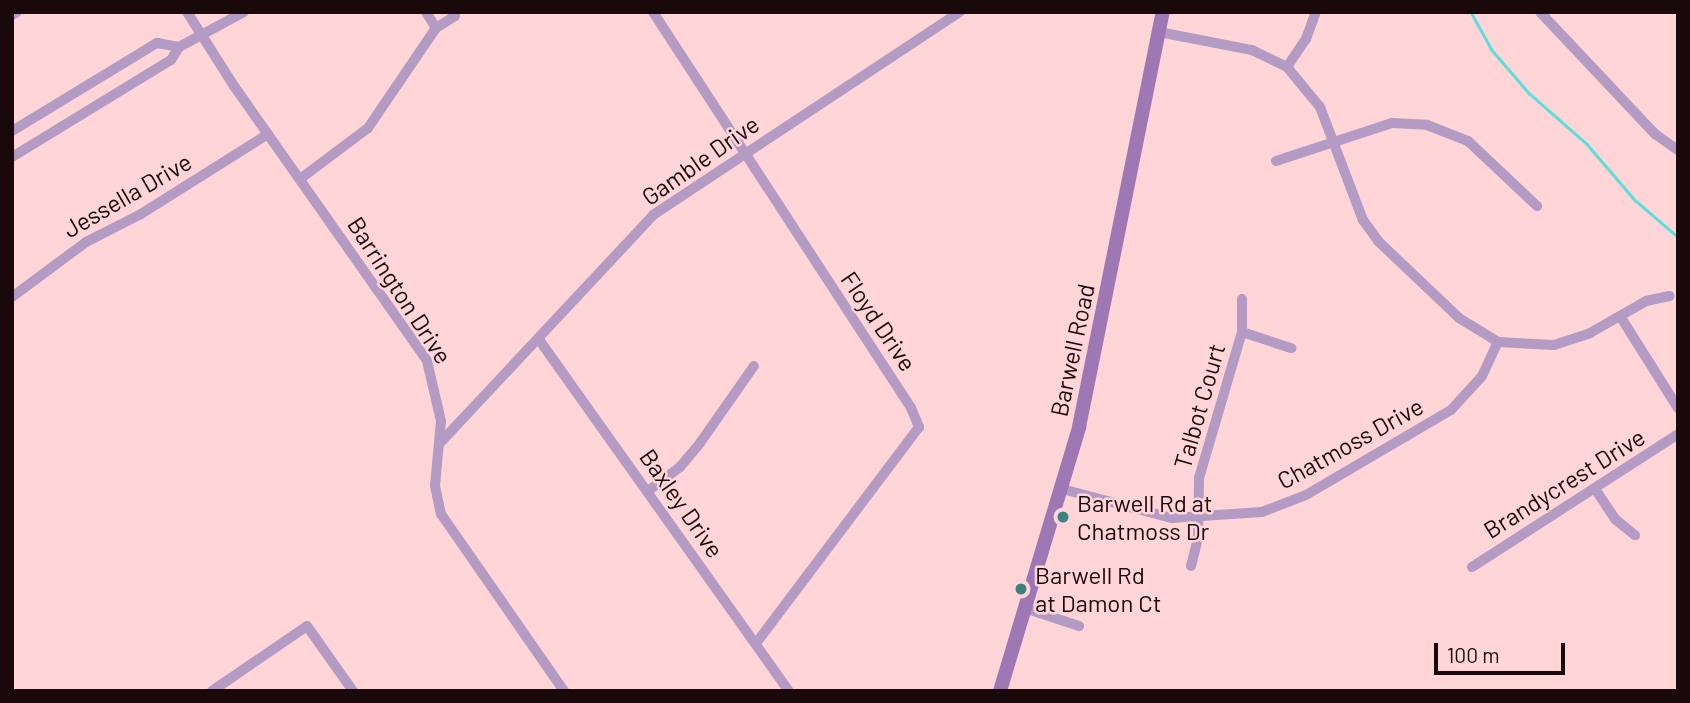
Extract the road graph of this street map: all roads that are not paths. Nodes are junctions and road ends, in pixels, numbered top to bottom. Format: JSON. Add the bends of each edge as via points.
{"nodes":[{"id":1,"x":17,"y":12,"type":"edge"},
{"id":2,"x":187,"y":12,"type":"edge"},
{"id":3,"x":244,"y":12,"type":"edge"},
{"id":4,"x":426,"y":12,"type":"edge"},
{"id":5,"x":653,"y":12,"type":"edge"},
{"id":6,"x":960,"y":12,"type":"edge"},
{"id":7,"x":1163,"y":12,"type":"edge"},
{"id":8,"x":1316,"y":12,"type":"edge"},
{"id":9,"x":1540,"y":12,"type":"edge"},
{"id":10,"x":454,"y":14,"type":"edge"},
{"id":11,"x":12,"y":15,"type":"edge"},
{"id":12,"x":436,"y":28,"type":"junction"},
{"id":13,"x":1159,"y":32,"type":"junction"},
{"id":14,"x":202,"y":37,"type":"junction"},
{"id":15,"x":179,"y":47,"type":"junction"},
{"id":16,"x":1287,"y":67,"type":"junction"},
{"id":17,"x":12,"y":131,"type":"edge"},
{"id":18,"x":268,"y":134,"type":"junction"},
{"id":19,"x":1332,"y":140,"type":"junction"},
{"id":20,"x":1678,"y":150,"type":"edge"},
{"id":21,"x":742,"y":154,"type":"junction"},
{"id":22,"x":12,"y":157,"type":"edge"},
{"id":23,"x":1276,"y":161,"type":"dead end"},
{"id":24,"x":300,"y":179,"type":"junction"},
{"id":25,"x":1537,"y":206,"type":"dead end"},
{"id":26,"x":1669,"y":296,"type":"dead end"},
{"id":27,"x":12,"y":297,"type":"edge"},
{"id":28,"x":1242,"y":299,"type":"dead end"},
{"id":29,"x":1620,"y":316,"type":"junction"},
{"id":30,"x":1241,"y":332,"type":"junction"},
{"id":31,"x":540,"y":341,"type":"junction"},
{"id":32,"x":1498,"y":342,"type":"junction"},
{"id":33,"x":1291,"y":348,"type":"dead end"},
{"id":34,"x":754,"y":366,"type":"dead end"},
{"id":35,"x":1678,"y":408,"type":"edge"},
{"id":36,"x":1678,"y":434,"type":"edge"},
{"id":37,"x":440,"y":443,"type":"junction"},
{"id":38,"x":1062,"y":489,"type":"junction"},
{"id":39,"x":1595,"y":489,"type":"junction"},
{"id":40,"x":648,"y":491,"type":"junction"},
{"id":41,"x":1197,"y":519,"type":"junction"},
{"id":42,"x":1635,"y":535,"type":"dead end"},
{"id":43,"x":1191,"y":566,"type":"dead end"},
{"id":44,"x":1472,"y":566,"type":"dead end"},
{"id":45,"x":1024,"y":608,"type":"junction"},
{"id":46,"x":1079,"y":626,"type":"dead end"},
{"id":47,"x":756,"y":643,"type":"junction"},
{"id":48,"x":561,"y":687,"type":"edge"},
{"id":49,"x":212,"y":691,"type":"edge"},
{"id":50,"x":353,"y":691,"type":"edge"},
{"id":51,"x":547,"y":691,"type":"edge"},
{"id":52,"x":789,"y":691,"type":"edge"},
{"id":53,"x":1000,"y":691,"type":"edge"}],
"edges":[{"from":1,"to":11,"type":"street"},
{"from":2,"to":14,"type":"street","name":"Barrington Drive"},
{"from":3,"to":14,"type":"street"},
{"from":4,"to":12,"type":"street"},
{"from":5,"to":21,"type":"street","name":"Floyd Drive"},
{"from":6,"to":21,"type":"street","name":"Gamble Drive"},
{"from":7,"to":13,"type":"street","name":"Barwell Road"},
{"from":8,"to":16,"type":"street","via":[[1306,39]]},
{"from":9,"to":20,"type":"street","via":[[1655,134]]},
{"from":10,"to":12,"type":"street"},
{"from":12,"to":24,"type":"street","via":[[368,128]]},
{"from":13,"to":16,"type":"street","via":[[1252,50]]},
{"from":13,"to":38,"type":"street","name":"Barwell Road","via":[[1095,361]]},
{"from":14,"to":15,"type":"street"},
{"from":14,"to":18,"type":"street","name":"Barrington Drive"},
{"from":15,"to":17,"type":"street","via":[[157,43]]},
{"from":15,"to":22,"type":"street","via":[[171,60]]},
{"from":16,"to":19,"type":"street","via":[[1320,107]]},
{"from":18,"to":24,"type":"street","name":"Barrington Drive"},
{"from":18,"to":27,"type":"street","name":"Jessella Drive","via":[[78,248]]},
{"from":19,"to":23,"type":"street"},
{"from":19,"to":25,"type":"street","via":[[1392,123],[1440,128],[1481,151]]},
{"from":19,"to":32,"type":"street","via":[[1363,220],[1378,241],[1459,318]]},
{"from":21,"to":31,"type":"street","name":"Gamble Drive","via":[[653,215]]},
{"from":21,"to":47,"type":"street","name":"Floyd Drive","via":[[911,408],[919,427]]},
{"from":24,"to":37,"type":"street","name":"Barrington Drive","via":[[428,361],[438,398]]},
{"from":26,"to":29,"type":"street","via":[[1646,300]]},
{"from":28,"to":30,"type":"street","name":"Talbot Court"},
{"from":29,"to":32,"type":"street","via":[[1554,345]]},
{"from":29,"to":35,"type":"street"},
{"from":30,"to":33,"type":"street"},
{"from":30,"to":41,"type":"street","name":"Talbot Court","via":[[1207,440]]},
{"from":31,"to":37,"type":"street","name":"Gamble Drive"},
{"from":31,"to":40,"type":"street","name":"Baxley Drive"},
{"from":32,"to":41,"type":"street","name":"Chatmoss Drive","via":[[1473,388],[1434,420],[1283,505]]},
{"from":34,"to":40,"type":"street","via":[[694,451]]},
{"from":36,"to":39,"type":"street","name":"Brandycrest Drive"},
{"from":37,"to":48,"type":"street","name":"Barrington Drive","via":[[435,486],[441,514]]},
{"from":38,"to":41,"type":"street","name":"Chatmoss Drive","via":[[1148,513]]},
{"from":38,"to":45,"type":"street","name":"Barwell Road"},
{"from":39,"to":42,"type":"street","via":[[1615,519]]},
{"from":39,"to":44,"type":"street","name":"Brandycrest Drive"},
{"from":40,"to":47,"type":"street","name":"Baxley Drive"},
{"from":41,"to":43,"type":"street","name":"Talbot Court","via":[[1197,552]]},
{"from":45,"to":46,"type":"street"},
{"from":45,"to":53,"type":"street","name":"Barwell Road"},
{"from":47,"to":52,"type":"street","name":"Baxley Drive"},
{"from":48,"to":51,"type":"street"},
{"from":49,"to":50,"type":"street","via":[[307,626]]}]}
